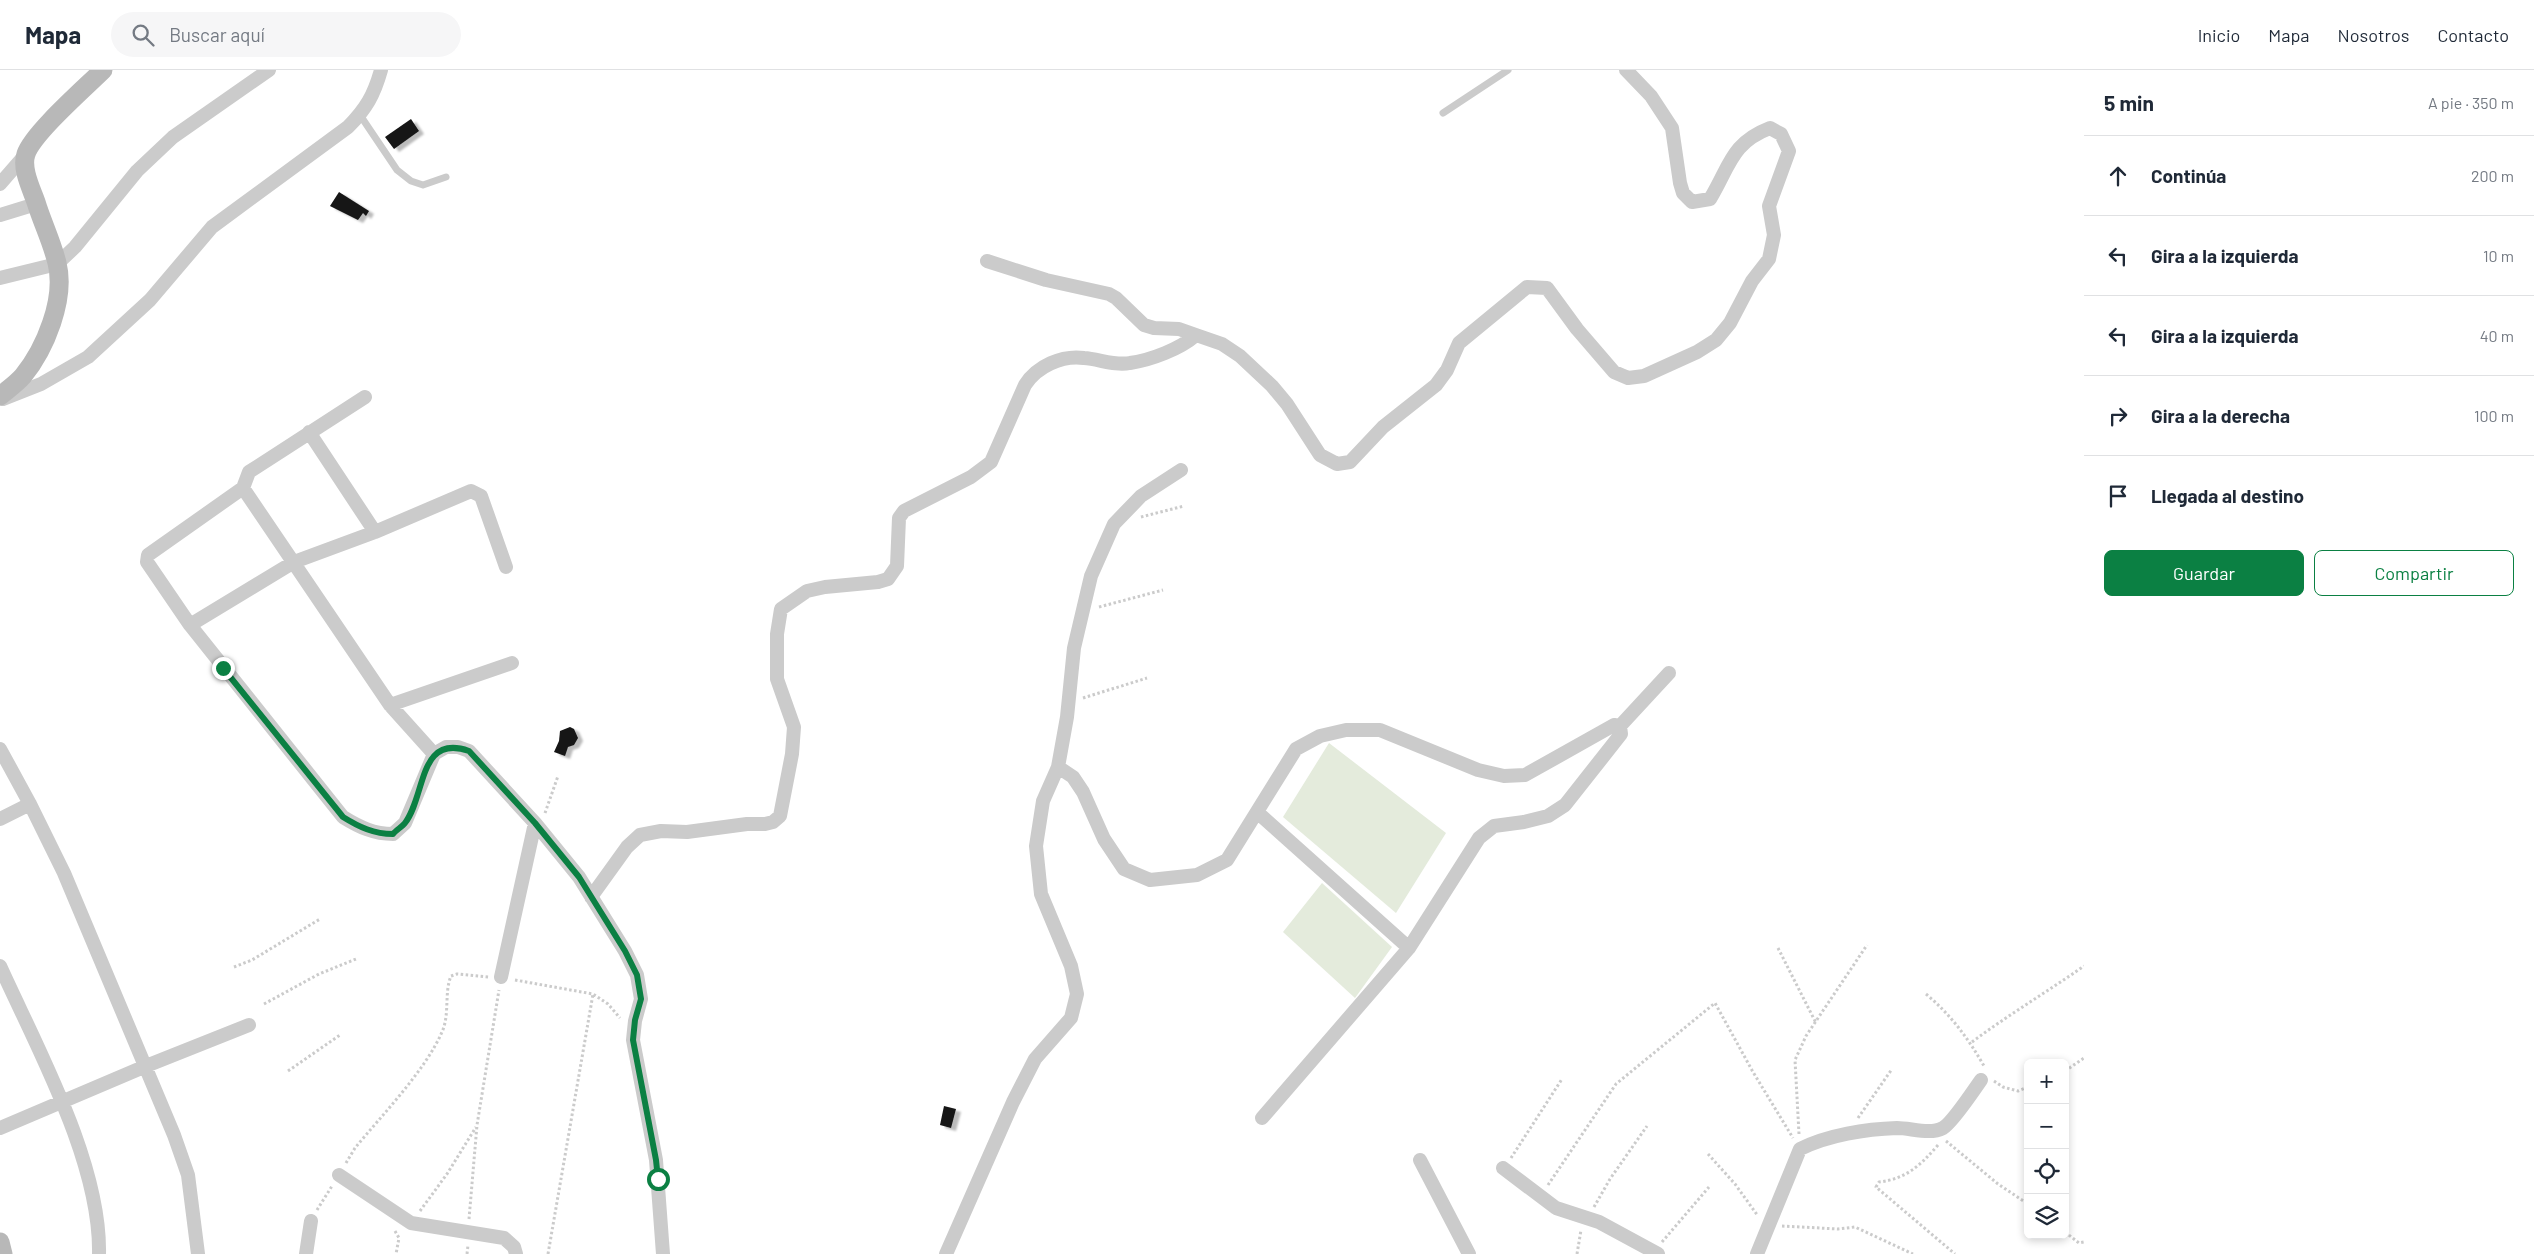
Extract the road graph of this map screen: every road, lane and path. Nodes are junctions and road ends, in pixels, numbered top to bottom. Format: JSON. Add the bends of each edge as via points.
{"nodes":[{"id":1,"x":103,"y":70,"type":"edge"},
{"id":2,"x":269,"y":70,"type":"edge"},
{"id":3,"x":381,"y":70,"type":"edge"},
{"id":4,"x":1508,"y":70,"type":"edge"},
{"id":5,"x":1626,"y":70,"type":"edge"},
{"id":6,"x":1443,"y":113,"type":"dead end"},
{"id":7,"x":360,"y":115,"type":"junction"},
{"id":8,"x":26,"y":154,"type":"junction"},
{"id":9,"x":446,"y":177,"type":"dead end"},
{"id":10,"x":0,"y":184,"type":"edge"},
{"id":11,"x":36,"y":204,"type":"junction"},
{"id":12,"x":0,"y":216,"type":"edge"},
{"id":13,"x":986,"y":260,"type":"dead end"},
{"id":14,"x":57,"y":264,"type":"junction"},
{"id":15,"x":0,"y":278,"type":"edge"},
{"id":16,"x":1196,"y":334,"type":"junction"},
{"id":17,"x":35,"y":359,"type":"junction"},
{"id":18,"x":0,"y":378,"type":"edge"},
{"id":19,"x":0,"y":396,"type":"edge"},
{"id":20,"x":365,"y":397,"type":"dead end"},
{"id":21,"x":0,"y":400,"type":"edge"},
{"id":22,"x":309,"y":432,"type":"junction"},
{"id":23,"x":1181,"y":470,"type":"dead end"},
{"id":24,"x":243,"y":488,"type":"junction"},
{"id":25,"x":1184,"y":506,"type":"dead end"},
{"id":26,"x":1140,"y":517,"type":"dead end"},
{"id":27,"x":375,"y":532,"type":"junction"},
{"id":28,"x":294,"y":562,"type":"junction"},
{"id":29,"x":506,"y":567,"type":"dead end"},
{"id":30,"x":1163,"y":590,"type":"dead end"},
{"id":31,"x":1083,"y":610,"type":"junction"},
{"id":32,"x":190,"y":625,"type":"junction"},
{"id":33,"x":512,"y":663,"type":"dead end"},
{"id":34,"x":1669,"y":673,"type":"dead end"},
{"id":35,"x":1148,"y":678,"type":"dead end"},
{"id":36,"x":1068,"y":702,"type":"junction"},
{"id":37,"x":390,"y":705,"type":"junction"},
{"id":38,"x":1620,"y":726,"type":"junction"},
{"id":39,"x":0,"y":749,"type":"edge"},
{"id":40,"x":434,"y":754,"type":"junction"},
{"id":41,"x":1058,"y":767,"type":"junction"},
{"id":42,"x":558,"y":776,"type":"dead end"},
{"id":43,"x":30,"y":804,"type":"junction"},
{"id":44,"x":1257,"y":812,"type":"junction"},
{"id":45,"x":0,"y":818,"type":"edge"},
{"id":46,"x":537,"y":826,"type":"junction"},
{"id":47,"x":591,"y":897,"type":"junction"},
{"id":48,"x":320,"y":919,"type":"dead end"},
{"id":49,"x":1867,"y":945,"type":"dead end"},
{"id":50,"x":1408,"y":948,"type":"junction"},
{"id":51,"x":1778,"y":948,"type":"dead end"},
{"id":52,"x":356,"y":959,"type":"dead end"},
{"id":53,"x":0,"y":966,"type":"edge"},
{"id":54,"x":2084,"y":966,"type":"edge"},
{"id":55,"x":234,"y":967,"type":"dead end"},
{"id":56,"x":501,"y":978,"type":"junction"},
{"id":57,"x":593,"y":994,"type":"junction"},
{"id":58,"x":1926,"y":994,"type":"dead end"},
{"id":59,"x":264,"y":1004,"type":"dead end"},
{"id":60,"x":1816,"y":1023,"type":"junction"},
{"id":61,"x":249,"y":1025,"type":"dead end"},
{"id":62,"x":340,"y":1035,"type":"dead end"},
{"id":63,"x":633,"y":1040,"type":"junction"},
{"id":64,"x":1972,"y":1042,"type":"junction"},
{"id":65,"x":2084,"y":1058,"type":"edge"},
{"id":66,"x":146,"y":1066,"type":"junction"},
{"id":67,"x":1892,"y":1069,"type":"dead end"},
{"id":68,"x":2069,"y":1069,"type":"edge"},
{"id":69,"x":288,"y":1071,"type":"dead end"},
{"id":70,"x":1986,"y":1077,"type":"junction"},
{"id":71,"x":1562,"y":1079,"type":"dead end"},
{"id":72,"x":2024,"y":1089,"type":"edge"},
{"id":73,"x":62,"y":1102,"type":"junction"},
{"id":74,"x":1262,"y":1118,"type":"dead end"},
{"id":75,"x":477,"y":1125,"type":"junction"},
{"id":76,"x":1647,"y":1126,"type":"dead end"},
{"id":77,"x":0,"y":1128,"type":"edge"},
{"id":78,"x":1844,"y":1135,"type":"junction"},
{"id":79,"x":1800,"y":1149,"type":"junction"},
{"id":80,"x":1708,"y":1154,"type":"dead end"},
{"id":81,"x":1420,"y":1160,"type":"dead end"},
{"id":82,"x":1503,"y":1168,"type":"joint"},
{"id":83,"x":339,"y":1174,"type":"junction"},
{"id":84,"x":1709,"y":1187,"type":"dead end"},
{"id":85,"x":1540,"y":1196,"type":"junction"},
{"id":86,"x":2024,"y":1201,"type":"edge"},
{"id":87,"x":1588,"y":1218,"type":"junction"},
{"id":88,"x":311,"y":1222,"type":"joint"},
{"id":89,"x":411,"y":1224,"type":"junction"},
{"id":90,"x":1768,"y":1227,"type":"junction"},
{"id":91,"x":470,"y":1232,"type":"junction"},
{"id":92,"x":2069,"y":1235,"type":"edge"},
{"id":93,"x":0,"y":1242,"type":"edge"},
{"id":94,"x":2084,"y":1242,"type":"edge"},
{"id":95,"x":1656,"y":1253,"type":"edge"},
{"id":96,"x":3,"y":1254,"type":"edge"},
{"id":97,"x":99,"y":1254,"type":"edge"},
{"id":98,"x":198,"y":1254,"type":"edge"},
{"id":99,"x":306,"y":1254,"type":"edge"},
{"id":100,"x":516,"y":1254,"type":"edge"},
{"id":101,"x":548,"y":1254,"type":"edge"},
{"id":102,"x":663,"y":1254,"type":"edge"},
{"id":103,"x":946,"y":1254,"type":"edge"},
{"id":104,"x":1469,"y":1254,"type":"edge"},
{"id":105,"x":1577,"y":1254,"type":"edge"},
{"id":106,"x":1757,"y":1254,"type":"edge"},
{"id":107,"x":1913,"y":1254,"type":"edge"},
{"id":108,"x":1955,"y":1254,"type":"edge"}],
"edges":[{"from":1,"to":8,"type":"main road","via":[[66,106]]},
{"from":2,"to":14,"type":"street","via":[[173,137],[137,171],[76,247]]},
{"from":3,"to":7,"type":"street","via":[[374,93]]},
{"from":4,"to":6,"type":"lane"},
{"from":5,"to":16,"type":"street","via":[[1651,96],[1672,128],[1680,182],[1683,193],[1692,202],[1710,199],[1737,149],[1751,135],[1770,128],[1782,134],[1789,151],[1769,206],[1774,235],[1769,259],[1752,281],[1730,323],[1716,340],[1697,352],[1644,376],[1628,378],[1614,372],[1547,288],[1527,287],[1458,343],[1447,370],[1436,385],[1383,427],[1350,462],[1337,464],[1320,455],[1287,404],[1250,366],[1222,344]]},
{"from":7,"to":9,"type":"lane","via":[[403,176],[423,185]]},
{"from":7,"to":21,"type":"street","via":[[212,227],[150,300],[88,357],[40,384]]},
{"from":8,"to":10,"type":"street"},
{"from":8,"to":11,"type":"main road","via":[[27,176]]},
{"from":11,"to":12,"type":"street"},
{"from":11,"to":14,"type":"main road"},
{"from":13,"to":16,"type":"street","via":[[1046,280],[1109,294],[1144,325]]},
{"from":14,"to":15,"type":"street"},
{"from":14,"to":17,"type":"main road","via":[[57,301],[50,329]]},
{"from":16,"to":47,"type":"street","via":[[1187,343],[1129,364],[1083,358],[1052,362],[1031,375],[991,462],[971,477],[904,511],[899,518],[897,566],[888,579],[807,591],[781,609],[776,634],[777,679],[794,727],[791,763],[780,816],[764,824],[688,832],[661,830],[640,835],[627,847]]},
{"from":17,"to":18,"type":"main road"},
{"from":17,"to":19,"type":"main road","via":[[22,377]]},
{"from":20,"to":22,"type":"street"},
{"from":22,"to":24,"type":"street","via":[[249,472]]},
{"from":22,"to":27,"type":"street"},
{"from":23,"to":31,"type":"street","via":[[1141,496],[1114,524],[1091,576]]},
{"from":24,"to":28,"type":"street"},
{"from":24,"to":32,"type":"street","via":[[148,555]]},
{"from":25,"to":26,"type":"path"},
{"from":27,"to":28,"type":"street"},
{"from":27,"to":29,"type":"street","via":[[471,491],[477,492]]},
{"from":28,"to":32,"type":"street"},
{"from":28,"to":37,"type":"street"},
{"from":30,"to":31,"type":"path"},
{"from":31,"to":36,"type":"street","via":[[1074,648]]},
{"from":32,"to":40,"type":"street","via":[[343,817],[357,826],[381,834],[393,834],[405,823]]},
{"from":33,"to":37,"type":"street"},
{"from":34,"to":38,"type":"street"},
{"from":35,"to":36,"type":"path"},
{"from":36,"to":41,"type":"street"},
{"from":37,"to":40,"type":"street"},
{"from":38,"to":44,"type":"street","via":[[1614,724],[1525,775],[1504,776],[1478,770],[1380,730],[1346,730],[1320,736],[1296,749]]},
{"from":38,"to":50,"type":"street","via":[[1621,734],[1565,805],[1548,816],[1494,826],[1479,838]]},
{"from":39,"to":43,"type":"street"},
{"from":40,"to":46,"type":"street","via":[[446,747],[469,751]]},
{"from":41,"to":44,"type":"street","via":[[1073,777],[1083,792],[1104,839],[1124,869],[1150,880],[1197,875],[1227,860]]},
{"from":41,"to":103,"type":"street","via":[[1043,801],[1036,846],[1042,894],[1071,966],[1077,994],[1071,1018],[1035,1059],[1017,1093]]},
{"from":42,"to":46,"type":"path"},
{"from":43,"to":45,"type":"street"},
{"from":43,"to":66,"type":"street","via":[[64,873]]},
{"from":44,"to":50,"type":"street"},
{"from":46,"to":47,"type":"street","via":[[579,877]]},
{"from":46,"to":56,"type":"street"},
{"from":47,"to":63,"type":"street","via":[[637,975],[641,999]]},
{"from":48,"to":55,"type":"path","via":[[252,960]]},
{"from":49,"to":60,"type":"path"},
{"from":50,"to":74,"type":"street"},
{"from":51,"to":60,"type":"path"},
{"from":52,"to":59,"type":"path","via":[[319,974]]},
{"from":53,"to":73,"type":"street"},
{"from":54,"to":64,"type":"path"},
{"from":56,"to":57,"type":"path"},
{"from":56,"to":75,"type":"path"},
{"from":56,"to":83,"type":"path","via":[[451,976],[442,1032],[419,1069],[354,1148]]},
{"from":57,"to":63,"type":"path","via":[[608,1004]]},
{"from":57,"to":101,"type":"path"},
{"from":58,"to":64,"type":"path","via":[[1942,1007]]},
{"from":60,"to":79,"type":"path","via":[[1795,1060]]},
{"from":61,"to":66,"type":"street"},
{"from":62,"to":69,"type":"path"},
{"from":63,"to":102,"type":"street","via":[[656,1160]]},
{"from":64,"to":70,"type":"path"},
{"from":65,"to":68,"type":"path"},
{"from":66,"to":73,"type":"street"},
{"from":66,"to":98,"type":"street","via":[[188,1175]]},
{"from":67,"to":78,"type":"path"},
{"from":70,"to":72,"type":"path","via":[[2003,1087],[2018,1091]]},
{"from":70,"to":78,"type":"street","via":[[1944,1128],[1934,1131],[1896,1128]]},
{"from":71,"to":82,"type":"path"},
{"from":73,"to":77,"type":"street"},
{"from":73,"to":97,"type":"street","via":[[92,1192]]},
{"from":75,"to":89,"type":"path"},
{"from":75,"to":91,"type":"path","via":[[469,1207]]},
{"from":76,"to":87,"type":"path","via":[[1610,1179]]},
{"from":78,"to":79,"type":"street","via":[[1818,1140]]},
{"from":79,"to":85,"type":"path","via":[[1716,1003],[1616,1084]]},
{"from":79,"to":90,"type":"street"},
{"from":80,"to":90,"type":"path"},
{"from":81,"to":104,"type":"street"},
{"from":82,"to":85,"type":"street"},
{"from":83,"to":88,"type":"path"},
{"from":83,"to":89,"type":"street"},
{"from":84,"to":95,"type":"path"},
{"from":85,"to":87,"type":"street","via":[[1556,1208]]},
{"from":86,"to":108,"type":"path","via":[[1943,1138],[1924,1162],[1908,1175],[1879,1182],[1876,1187],[1897,1207]]},
{"from":87,"to":95,"type":"street"},
{"from":87,"to":105,"type":"path","via":[[1580,1234]]},
{"from":88,"to":99,"type":"street"},
{"from":89,"to":91,"type":"street"},
{"from":90,"to":106,"type":"street"},
{"from":90,"to":107,"type":"path","via":[[1855,1227]]},
{"from":91,"to":100,"type":"street","via":[[504,1238],[514,1247]]},
{"from":92,"to":94,"type":"path","via":[[2079,1243]]},
{"from":93,"to":96,"type":"main road"}]}
